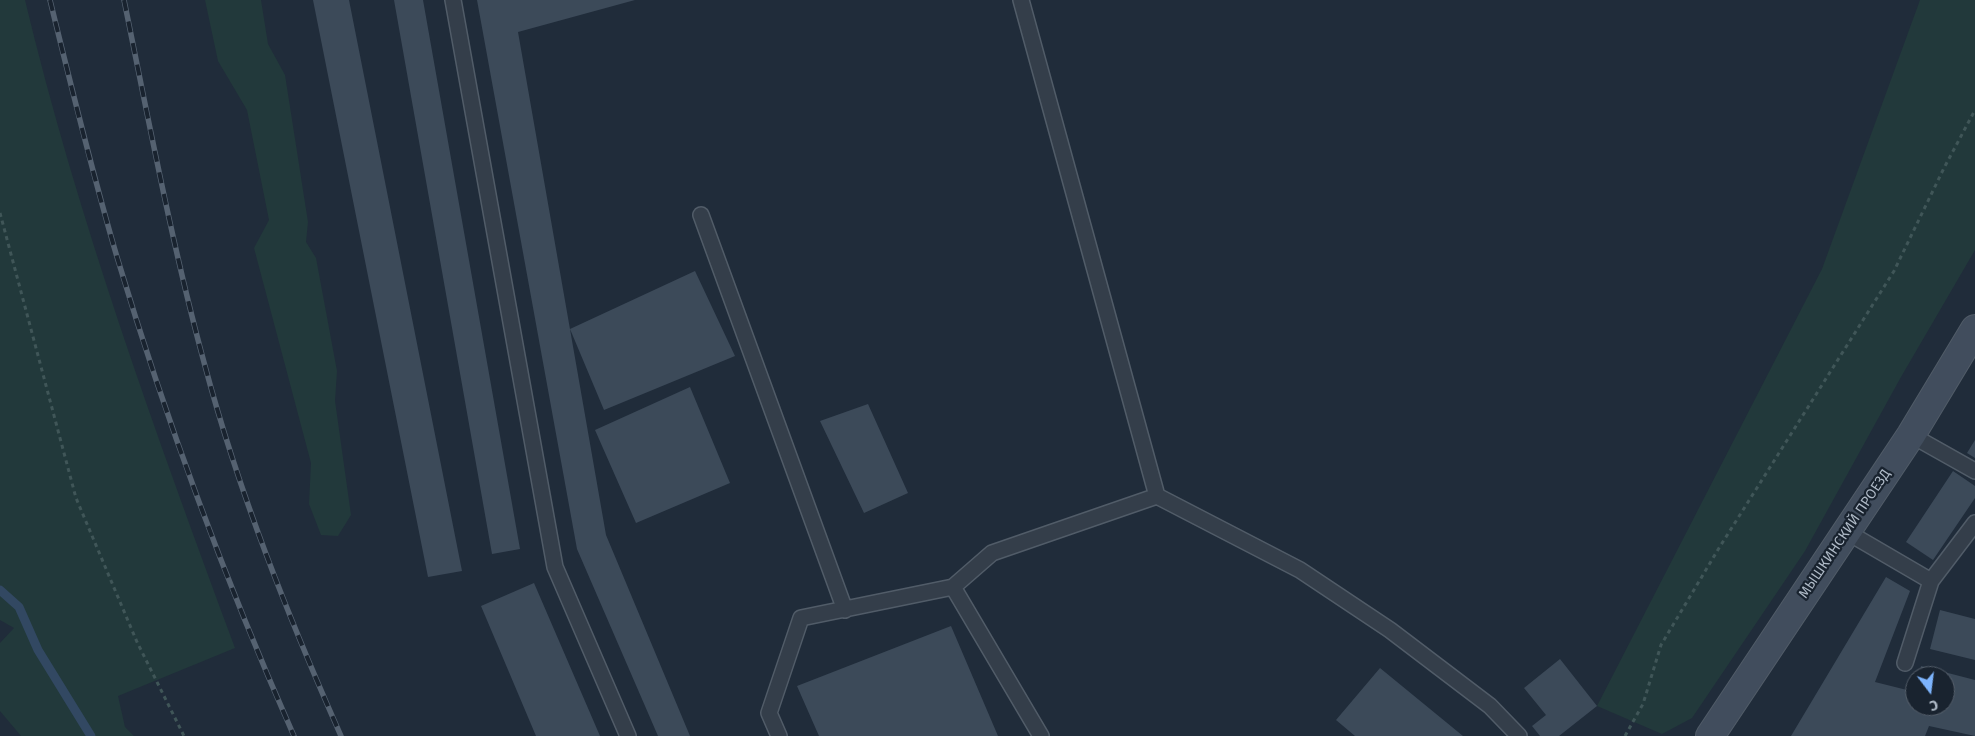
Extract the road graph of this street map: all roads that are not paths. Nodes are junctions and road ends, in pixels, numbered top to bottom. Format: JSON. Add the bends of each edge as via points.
{"nodes":[{"id":1,"x":453,"y":0,"type":"edge"},
{"id":2,"x":1021,"y":0,"type":"edge"},
{"id":3,"x":702,"y":215,"type":"dead end"},
{"id":4,"x":1975,"y":329,"type":"edge"},
{"id":5,"x":1911,"y":435,"type":"junction"},
{"id":6,"x":1975,"y":471,"type":"edge"},
{"id":7,"x":1157,"y":496,"type":"junction"},
{"id":8,"x":1975,"y":523,"type":"edge"},
{"id":9,"x":1847,"y":532,"type":"junction"},
{"id":10,"x":1932,"y":581,"type":"junction"},
{"id":11,"x":953,"y":587,"type":"junction"},
{"id":12,"x":845,"y":610,"type":"junction"},
{"id":13,"x":1905,"y":663,"type":"dead end"},
{"id":14,"x":628,"y":736,"type":"edge"},
{"id":15,"x":780,"y":736,"type":"edge"},
{"id":16,"x":1041,"y":736,"type":"edge"},
{"id":17,"x":1519,"y":736,"type":"edge"},
{"id":18,"x":1710,"y":736,"type":"edge"}],
"edges":[{"from":1,"to":14,"type":"lane","via":[[555,567]]},
{"from":2,"to":7,"type":"lane"},
{"from":3,"to":12,"type":"lane"},
{"from":4,"to":5,"type":"main road","name":"МЫШКИНСКИЙ ПРОЕЗД"},
{"from":5,"to":6,"type":"lane"},
{"from":5,"to":9,"type":"main road","name":"МЫШКИНСКИЙ ПРОЕЗД"},
{"from":7,"to":11,"type":"lane","via":[[992,553]]},
{"from":7,"to":17,"type":"lane","via":[[1300,570],[1358,608],[1490,706]]},
{"from":8,"to":10,"type":"lane"},
{"from":9,"to":10,"type":"lane"},
{"from":9,"to":18,"type":"main road","name":"МЫШКИНСКИЙ ПРОЕЗД"},
{"from":10,"to":13,"type":"lane"},
{"from":11,"to":12,"type":"lane"},
{"from":11,"to":16,"type":"lane"},
{"from":12,"to":15,"type":"lane","via":[[801,618],[769,713]]}]}
